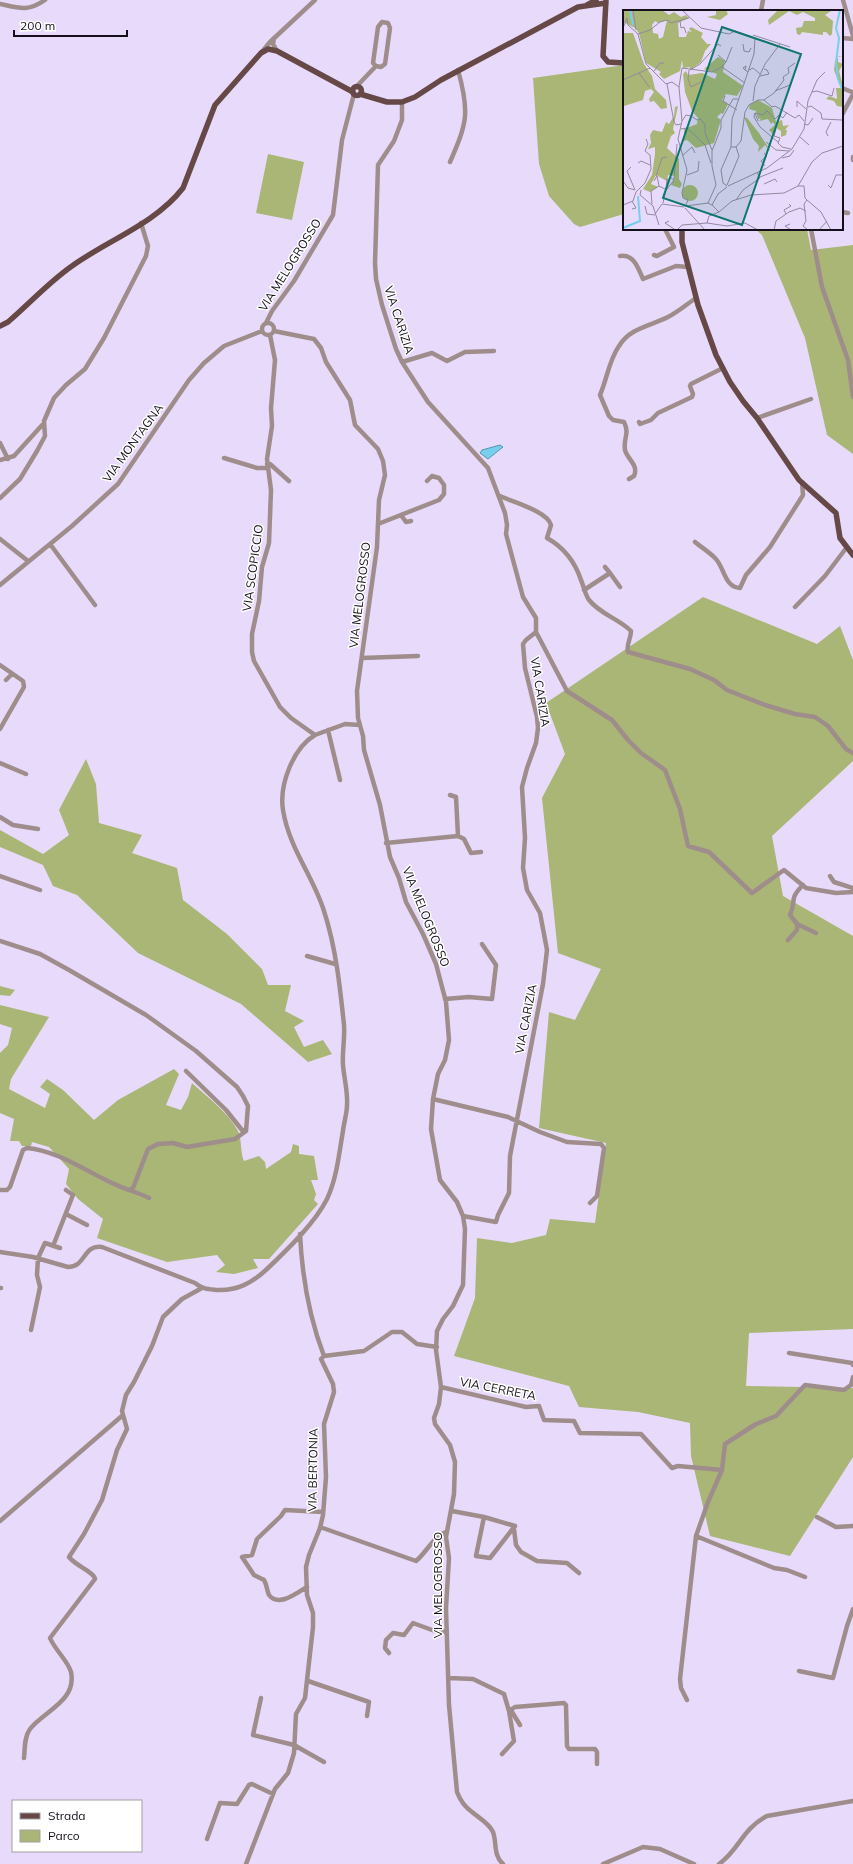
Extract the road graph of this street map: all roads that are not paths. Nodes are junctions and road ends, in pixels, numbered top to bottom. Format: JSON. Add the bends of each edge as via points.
{"nodes":[{"id":1,"x":45,"y":0,"type":"edge"},
{"id":2,"x":315,"y":0,"type":"edge"},
{"id":3,"x":763,"y":0,"type":"edge"},
{"id":4,"x":843,"y":0,"type":"edge"},
{"id":5,"x":606,"y":1,"type":"edge"},
{"id":6,"x":596,"y":2,"type":"edge"},
{"id":7,"x":0,"y":4,"type":"edge"},
{"id":8,"x":762,"y":10,"type":"edge"},
{"id":9,"x":605,"y":11,"type":"junction"},
{"id":10,"x":853,"y":37,"type":"edge"},
{"id":11,"x":274,"y":38,"type":"junction"},
{"id":12,"x":843,"y":38,"type":"edge"},
{"id":13,"x":270,"y":42,"type":"junction"},
{"id":14,"x":270,"y":49,"type":"junction"},
{"id":15,"x":277,"y":51,"type":"junction"},
{"id":16,"x":261,"y":53,"type":"junction"},
{"id":17,"x":623,"y":63,"type":"edge"},
{"id":18,"x":376,"y":66,"type":"junction"},
{"id":19,"x":458,"y":70,"type":"junction"},
{"id":20,"x":843,"y":89,"type":"edge"},
{"id":21,"x":357,"y":91,"type":"junction"},
{"id":22,"x":853,"y":94,"type":"edge"},
{"id":23,"x":402,"y":102,"type":"junction"},
{"id":24,"x":843,"y":113,"type":"edge"},
{"id":25,"x":450,"y":162,"type":"dead end"},
{"id":26,"x":843,"y":212,"type":"edge"},
{"id":27,"x":848,"y":213,"type":"dead end"},
{"id":28,"x":141,"y":223,"type":"junction"},
{"id":29,"x":666,"y":230,"type":"edge"},
{"id":30,"x":682,"y":230,"type":"edge"},
{"id":31,"x":811,"y":230,"type":"edge"},
{"id":32,"x":654,"y":255,"type":"dead end"},
{"id":33,"x":620,"y":256,"type":"dead end"},
{"id":34,"x":688,"y":267,"type":"junction"},
{"id":35,"x":696,"y":298,"type":"junction"},
{"id":36,"x":266,"y":323,"type":"junction"},
{"id":37,"x":0,"y":326,"type":"edge"},
{"id":38,"x":262,"y":331,"type":"junction"},
{"id":39,"x":274,"y":331,"type":"junction"},
{"id":40,"x":270,"y":335,"type":"junction"},
{"id":41,"x":494,"y":351,"type":"dead end"},
{"id":42,"x":402,"y":362,"type":"junction"},
{"id":43,"x":723,"y":368,"type":"junction"},
{"id":44,"x":853,"y":397,"type":"edge"},
{"id":45,"x":811,"y":399,"type":"dead end"},
{"id":46,"x":757,"y":418,"type":"junction"},
{"id":47,"x":639,"y":422,"type":"dead end"},
{"id":48,"x":44,"y":423,"type":"junction"},
{"id":49,"x":0,"y":443,"type":"edge"},
{"id":50,"x":224,"y":458,"type":"dead end"},
{"id":51,"x":8,"y":459,"type":"junction"},
{"id":52,"x":0,"y":460,"type":"edge"},
{"id":53,"x":267,"y":466,"type":"junction"},
{"id":54,"x":629,"y":479,"type":"dead end"},
{"id":55,"x":289,"y":481,"type":"dead end"},
{"id":56,"x":427,"y":481,"type":"dead end"},
{"id":57,"x":802,"y":482,"type":"junction"},
{"id":58,"x":500,"y":496,"type":"junction"},
{"id":59,"x":0,"y":498,"type":"edge"},
{"id":60,"x":401,"y":515,"type":"junction"},
{"id":61,"x":411,"y":521,"type":"dead end"},
{"id":62,"x":378,"y":524,"type":"junction"},
{"id":63,"x":0,"y":539,"type":"edge"},
{"id":64,"x":695,"y":542,"type":"dead end"},
{"id":65,"x":50,"y":544,"type":"junction"},
{"id":66,"x":847,"y":547,"type":"junction"},
{"id":67,"x":853,"y":555,"type":"edge"},
{"id":68,"x":28,"y":561,"type":"junction"},
{"id":69,"x":605,"y":567,"type":"dead end"},
{"id":70,"x":610,"y":574,"type":"junction"},
{"id":71,"x":0,"y":585,"type":"edge"},
{"id":72,"x":620,"y":587,"type":"dead end"},
{"id":73,"x":584,"y":590,"type":"junction"},
{"id":74,"x":95,"y":605,"type":"dead end"},
{"id":75,"x":795,"y":606,"type":"dead end"},
{"id":76,"x":536,"y":632,"type":"junction"},
{"id":77,"x":418,"y":656,"type":"dead end"},
{"id":78,"x":362,"y":658,"type":"junction"},
{"id":79,"x":0,"y":665,"type":"edge"},
{"id":80,"x":12,"y":674,"type":"junction"},
{"id":81,"x":6,"y":680,"type":"dead end"},
{"id":82,"x":360,"y":725,"type":"junction"},
{"id":83,"x":0,"y":729,"type":"edge"},
{"id":84,"x":328,"y":730,"type":"junction"},
{"id":85,"x":315,"y":735,"type":"junction"},
{"id":86,"x":853,"y":753,"type":"edge"},
{"id":87,"x":0,"y":763,"type":"edge"},
{"id":88,"x":26,"y":774,"type":"dead end"},
{"id":89,"x":340,"y":780,"type":"dead end"},
{"id":90,"x":450,"y":795,"type":"dead end"},
{"id":91,"x":0,"y":817,"type":"edge"},
{"id":92,"x":38,"y":829,"type":"dead end"},
{"id":93,"x":458,"y":836,"type":"junction"},
{"id":94,"x":386,"y":843,"type":"junction"},
{"id":95,"x":481,"y":852,"type":"dead end"},
{"id":96,"x":0,"y":876,"type":"edge"},
{"id":97,"x":830,"y":876,"type":"dead end"},
{"id":98,"x":803,"y":885,"type":"junction"},
{"id":99,"x":853,"y":888,"type":"edge"},
{"id":100,"x":40,"y":890,"type":"dead end"},
{"id":101,"x":853,"y":892,"type":"edge"},
{"id":102,"x":797,"y":924,"type":"junction"},
{"id":103,"x":816,"y":933,"type":"dead end"},
{"id":104,"x":788,"y":940,"type":"dead end"},
{"id":105,"x":0,"y":941,"type":"edge"},
{"id":106,"x":482,"y":944,"type":"dead end"},
{"id":107,"x":307,"y":956,"type":"dead end"},
{"id":108,"x":335,"y":964,"type":"junction"},
{"id":109,"x":445,"y":999,"type":"junction"},
{"id":110,"x":186,"y":1071,"type":"dead end"},
{"id":111,"x":433,"y":1099,"type":"junction"},
{"id":112,"x":517,"y":1120,"type":"junction"},
{"id":113,"x":246,"y":1131,"type":"junction"},
{"id":114,"x":0,"y":1190,"type":"edge"},
{"id":115,"x":66,"y":1190,"type":"dead end"},
{"id":116,"x":128,"y":1190,"type":"junction"},
{"id":117,"x":149,"y":1198,"type":"dead end"},
{"id":118,"x":590,"y":1203,"type":"dead end"},
{"id":119,"x":66,"y":1214,"type":"junction"},
{"id":120,"x":463,"y":1216,"type":"junction"},
{"id":121,"x":87,"y":1225,"type":"dead end"},
{"id":122,"x":300,"y":1234,"type":"junction"},
{"id":123,"x":53,"y":1246,"type":"junction"},
{"id":124,"x":60,"y":1248,"type":"dead end"},
{"id":125,"x":0,"y":1252,"type":"edge"},
{"id":126,"x":38,"y":1258,"type":"junction"},
{"id":127,"x":202,"y":1288,"type":"junction"},
{"id":128,"x":31,"y":1330,"type":"dead end"},
{"id":129,"x":437,"y":1347,"type":"junction"},
{"id":130,"x":789,"y":1353,"type":"dead end"},
{"id":131,"x":324,"y":1356,"type":"junction"},
{"id":132,"x":853,"y":1365,"type":"edge"},
{"id":133,"x":853,"y":1377,"type":"edge"},
{"id":134,"x":441,"y":1388,"type":"junction"},
{"id":135,"x":123,"y":1415,"type":"junction"},
{"id":136,"x":722,"y":1470,"type":"junction"},
{"id":137,"x":452,"y":1511,"type":"junction"},
{"id":138,"x":323,"y":1512,"type":"junction"},
{"id":139,"x":484,"y":1517,"type":"junction"},
{"id":140,"x":817,"y":1517,"type":"dead end"},
{"id":141,"x":0,"y":1521,"type":"edge"},
{"id":142,"x":853,"y":1526,"type":"edge"},
{"id":143,"x":320,"y":1527,"type":"junction"},
{"id":144,"x":514,"y":1529,"type":"junction"},
{"id":145,"x":447,"y":1532,"type":"junction"},
{"id":146,"x":696,"y":1536,"type":"junction"},
{"id":147,"x":579,"y":1573,"type":"dead end"},
{"id":148,"x":805,"y":1577,"type":"dead end"},
{"id":149,"x":307,"y":1587,"type":"junction"},
{"id":150,"x":853,"y":1610,"type":"edge"},
{"id":151,"x":447,"y":1632,"type":"junction"},
{"id":152,"x":389,"y":1653,"type":"dead end"},
{"id":153,"x":799,"y":1671,"type":"dead end"},
{"id":154,"x":449,"y":1678,"type":"junction"},
{"id":155,"x":308,"y":1681,"type":"junction"},
{"id":156,"x":262,"y":1698,"type":"dead end"},
{"id":157,"x":687,"y":1700,"type":"dead end"},
{"id":158,"x":509,"y":1711,"type":"junction"},
{"id":159,"x":368,"y":1716,"type":"dead end"},
{"id":160,"x":520,"y":1725,"type":"dead end"},
{"id":161,"x":294,"y":1745,"type":"junction"},
{"id":162,"x":502,"y":1754,"type":"dead end"},
{"id":163,"x":24,"y":1758,"type":"dead end"},
{"id":164,"x":324,"y":1762,"type":"dead end"},
{"id":165,"x":597,"y":1764,"type":"dead end"},
{"id":166,"x":273,"y":1794,"type":"junction"},
{"id":167,"x":853,"y":1801,"type":"edge"},
{"id":168,"x":207,"y":1839,"type":"dead end"},
{"id":169,"x":246,"y":1864,"type":"edge"},
{"id":170,"x":503,"y":1864,"type":"edge"},
{"id":171,"x":603,"y":1864,"type":"edge"},
{"id":172,"x":694,"y":1864,"type":"edge"},
{"id":173,"x":719,"y":1864,"type":"edge"}],
"edges":[{"from":1,"to":7,"type":"street","via":[[36,6],[23,9]]},
{"from":2,"to":11,"type":"street"},
{"from":3,"to":8,"type":"street"},
{"from":4,"to":10,"type":"street"},
{"from":5,"to":6,"type":"main road"},
{"from":5,"to":9,"type":"main road"},
{"from":6,"to":9,"type":"main road"},
{"from":6,"to":19,"type":"main road","via":[[578,7]]},
{"from":9,"to":17,"type":"main road","via":[[603,58],[611,63]]},
{"from":10,"to":12,"type":"street"},
{"from":11,"to":13,"type":"street"},
{"from":11,"to":15,"type":"street","via":[[273,44]]},
{"from":13,"to":14,"type":"street"},
{"from":13,"to":16,"type":"street"},
{"from":14,"to":15,"type":"main road"},
{"from":14,"to":16,"type":"main road"},
{"from":15,"to":21,"type":"main road"},
{"from":16,"to":28,"type":"main road","via":[[215,105],[183,188],[176,197]]},
{"from":18,"to":18,"type":"street","via":[[381,67],[384,64],[390,28],[388,23],[382,22],[378,27],[373,63]]},
{"from":18,"to":21,"type":"street"},
{"from":19,"to":23,"type":"main road","via":[[415,97]]},
{"from":19,"to":25,"type":"street","via":[[466,103],[466,115],[464,128]]},
{"from":20,"to":22,"type":"street"},
{"from":21,"to":23,"type":"main road","via":[[387,102]]},
{"from":21,"to":36,"type":"street","name":"VIA MELOGROSSO","via":[[342,140],[333,215],[294,282]]},
{"from":22,"to":24,"type":"street"},
{"from":23,"to":42,"type":"street","name":"VIA CARIZIA","via":[[402,120],[393,142],[378,165],[375,259],[376,279],[382,305]]},
{"from":26,"to":27,"type":"street"},
{"from":28,"to":37,"type":"main road","via":[[71,266],[8,322]]},
{"from":28,"to":48,"type":"street","via":[[148,246],[146,256],[104,338],[85,369],[54,398]]},
{"from":29,"to":32,"type":"street","via":[[674,247],[657,256]]},
{"from":30,"to":34,"type":"main road"},
{"from":31,"to":44,"type":"street","via":[[822,287],[848,360]]},
{"from":33,"to":34,"type":"street","via":[[626,255],[632,259],[643,279],[676,266]]},
{"from":34,"to":35,"type":"main road"},
{"from":35,"to":43,"type":"main road","via":[[706,330]]},
{"from":35,"to":54,"type":"street","via":[[668,317],[626,336],[617,347],[608,371],[600,395],[608,414],[613,420],[624,422],[627,428],[625,450],[635,471],[634,476]]},
{"from":36,"to":38,"type":"street"},
{"from":36,"to":39,"type":"street","via":[[273,325]]},
{"from":38,"to":40,"type":"street"},
{"from":38,"to":65,"type":"street","name":"VIA MONTAGNA","via":[[224,346],[204,363],[189,380],[118,484]]},
{"from":39,"to":40,"type":"street"},
{"from":39,"to":62,"type":"street","name":"VIA MELOGROSSO","via":[[314,339],[350,400],[355,425],[378,449],[385,475]]},
{"from":40,"to":53,"type":"street","name":"VIA SCOPICCIO","via":[[275,360]]},
{"from":41,"to":42,"type":"street","via":[[466,352],[447,361],[432,353]]},
{"from":42,"to":58,"type":"street","name":"VIA CARIZIA","via":[[428,402],[488,468]]},
{"from":43,"to":46,"type":"main road","via":[[739,396]]},
{"from":43,"to":47,"type":"street","via":[[691,384],[692,397],[658,413],[650,420],[640,424]]},
{"from":45,"to":46,"type":"street"},
{"from":46,"to":57,"type":"main road"},
{"from":48,"to":51,"type":"street","via":[[14,456]]},
{"from":48,"to":59,"type":"street","via":[[45,436],[37,451],[20,479]]},
{"from":49,"to":51,"type":"street"},
{"from":50,"to":53,"type":"street","via":[[257,468]]},
{"from":51,"to":52,"type":"street"},
{"from":53,"to":55,"type":"street","via":[[270,464]]},
{"from":53,"to":85,"type":"street","name":"VIA SCOPICCIO","via":[[271,490],[269,543],[262,567],[259,601],[252,634],[252,652],[254,662],[280,707]]},
{"from":56,"to":60,"type":"street","via":[[432,476],[439,478],[444,485],[444,494],[440,500],[428,501]]},
{"from":57,"to":64,"type":"street","via":[[803,495],[770,547],[746,575],[740,588],[736,588],[727,580],[716,559]]},
{"from":57,"to":66,"type":"main road","via":[[836,513],[840,538]]},
{"from":58,"to":73,"type":"street","via":[[532,509],[548,519],[551,525],[547,538],[570,559]]},
{"from":58,"to":76,"type":"street","name":"VIA CARIZIA","via":[[510,550],[523,597],[536,618]]},
{"from":60,"to":61,"type":"street","via":[[406,522]]},
{"from":60,"to":62,"type":"street"},
{"from":62,"to":78,"type":"street","name":"VIA MELOGROSSO"},
{"from":63,"to":68,"type":"street"},
{"from":65,"to":68,"type":"street","name":"VIA MONTAGNA"},
{"from":65,"to":74,"type":"street"},
{"from":66,"to":67,"type":"main road"},
{"from":66,"to":75,"type":"street","via":[[836,564]]},
{"from":68,"to":71,"type":"street","name":"VIA MONTAGNA"},
{"from":69,"to":70,"type":"street"},
{"from":70,"to":72,"type":"street"},
{"from":70,"to":73,"type":"street"},
{"from":73,"to":86,"type":"street","via":[[590,600],[605,614],[631,631],[628,652],[690,669],[714,680],[727,690],[765,705],[815,717],[828,726],[847,750]]},
{"from":76,"to":98,"type":"street","via":[[567,691],[612,720],[641,753],[665,770],[680,809],[688,846],[710,852],[752,893],[784,870]]},
{"from":76,"to":112,"type":"street","name":"VIA CARIZIA","via":[[523,644],[525,668],[538,728],[522,787],[525,838],[523,868],[527,890],[540,913],[547,950]]},
{"from":77,"to":78,"type":"street"},
{"from":78,"to":82,"type":"street","name":"VIA MELOGROSSO","via":[[357,698]]},
{"from":79,"to":80,"type":"street"},
{"from":80,"to":81,"type":"street"},
{"from":80,"to":83,"type":"street","via":[[23,681],[24,687]]},
{"from":82,"to":84,"type":"street","via":[[345,724]]},
{"from":82,"to":94,"type":"street","name":"VIA MELOGROSSO","via":[[364,750],[380,805]]},
{"from":84,"to":85,"type":"street"},
{"from":84,"to":89,"type":"street"},
{"from":85,"to":108,"type":"street","via":[[301,747],[293,762],[282,794],[283,810],[292,843],[324,911],[335,952]]},
{"from":87,"to":88,"type":"street"},
{"from":90,"to":93,"type":"street","via":[[456,797]]},
{"from":91,"to":92,"type":"street","via":[[13,825]]},
{"from":93,"to":94,"type":"street"},
{"from":93,"to":95,"type":"street","via":[[464,839],[471,853]]},
{"from":94,"to":109,"type":"street","name":"VIA MELOGROSSO","via":[[406,902],[436,964]]},
{"from":96,"to":100,"type":"street"},
{"from":97,"to":99,"type":"street","via":[[834,882]]},
{"from":98,"to":101,"type":"street","via":[[822,892]]},
{"from":98,"to":102,"type":"street","via":[[796,892],[790,915]]},
{"from":102,"to":103,"type":"street"},
{"from":102,"to":104,"type":"street","via":[[797,930]]},
{"from":105,"to":113,"type":"street","via":[[40,954],[69,970],[146,1015],[196,1051],[237,1087],[243,1096],[248,1106]]},
{"from":106,"to":109,"type":"street","via":[[496,965],[492,999]]},
{"from":107,"to":108,"type":"street"},
{"from":108,"to":122,"type":"street","via":[[344,1026],[343,1064],[347,1105],[337,1164],[328,1197],[321,1210]]},
{"from":109,"to":111,"type":"street","name":"VIA MELOGROSSO","via":[[449,1040]]},
{"from":110,"to":113,"type":"street","via":[[226,1110],[242,1130]]},
{"from":111,"to":112,"type":"street"},
{"from":111,"to":120,"type":"street","name":"VIA MELOGROSSO","via":[[431,1129],[440,1180],[457,1202]]},
{"from":112,"to":118,"type":"street","via":[[567,1142],[601,1144],[604,1148],[597,1196]]},
{"from":112,"to":120,"type":"street","name":"VIA CARIZIA","via":[[510,1156],[509,1193],[496,1222]]},
{"from":113,"to":116,"type":"street","via":[[235,1139],[186,1147],[173,1143],[158,1144],[148,1149],[133,1188]]},
{"from":114,"to":116,"type":"street","via":[[7,1190],[10,1187],[23,1150],[27,1148],[52,1153]]},
{"from":115,"to":119,"type":"street","via":[[73,1195]]},
{"from":116,"to":117,"type":"street"},
{"from":119,"to":121,"type":"street"},
{"from":119,"to":123,"type":"street"},
{"from":120,"to":129,"type":"street","name":"VIA MELOGROSSO","via":[[463,1285],[437,1332]]},
{"from":122,"to":127,"type":"street","via":[[278,1259],[244,1286],[230,1290]]},
{"from":122,"to":131,"type":"street","name":"VIA BERTONIA","via":[[301,1261],[307,1296]]},
{"from":123,"to":124,"type":"street"},
{"from":123,"to":126,"type":"street","via":[[45,1243]]},
{"from":125,"to":126,"type":"street"},
{"from":126,"to":127,"type":"street","via":[[73,1267],[91,1248],[102,1247]]},
{"from":126,"to":128,"type":"street","via":[[37,1275],[40,1287]]},
{"from":127,"to":135,"type":"street","via":[[182,1298],[163,1317],[152,1346],[126,1396]]},
{"from":129,"to":131,"type":"street","via":[[417,1344],[402,1332],[392,1332],[364,1351]]},
{"from":129,"to":134,"type":"street","name":"VIA MELOGROSSO"},
{"from":130,"to":132,"type":"street"},
{"from":131,"to":138,"type":"street","name":"VIA BERTONIA","via":[[321,1359],[333,1384],[334,1392],[324,1424],[326,1477]]},
{"from":133,"to":136,"type":"street","via":[[851,1385],[844,1390],[805,1384],[776,1416],[756,1424],[725,1444]]},
{"from":134,"to":136,"type":"street","name":"VIA CERRETA","via":[[526,1407],[539,1406],[544,1420],[574,1421],[580,1433],[641,1434],[672,1468],[678,1466]]},
{"from":134,"to":137,"type":"street","name":"VIA MELOGROSSO","via":[[434,1418],[435,1424],[450,1445],[455,1462]]},
{"from":135,"to":141,"type":"street"},
{"from":135,"to":163,"type":"street","via":[[127,1429],[117,1450],[102,1500],[69,1557],[74,1564],[92,1573],[95,1579],[50,1638],[70,1669],[70,1685],[60,1702],[30,1730],[26,1737]]},
{"from":136,"to":146,"type":"street"},
{"from":137,"to":139,"type":"street"},
{"from":137,"to":145,"type":"street","name":"VIA MELOGROSSO"},
{"from":138,"to":143,"type":"street","name":"VIA BERTONIA"},
{"from":138,"to":149,"type":"street","via":[[285,1510],[257,1539],[252,1555],[242,1557],[254,1575],[264,1580],[271,1597],[287,1599]]},
{"from":139,"to":144,"type":"street","via":[[516,1526]]},
{"from":139,"to":144,"type":"street","via":[[476,1556],[490,1558]]},
{"from":140,"to":142,"type":"street","via":[[836,1527]]},
{"from":143,"to":145,"type":"street","via":[[416,1561],[442,1533]]},
{"from":143,"to":149,"type":"street","name":"VIA BERTONIA","via":[[308,1555]]},
{"from":144,"to":147,"type":"street","via":[[516,1545],[521,1552],[537,1561],[567,1563]]},
{"from":145,"to":151,"type":"street","name":"VIA MELOGROSSO"},
{"from":146,"to":148,"type":"street","via":[[774,1568]]},
{"from":146,"to":157,"type":"street","via":[[680,1679]]},
{"from":149,"to":155,"type":"street","name":"VIA BERTONIA","via":[[313,1613]]},
{"from":150,"to":153,"type":"street","via":[[833,1678]]},
{"from":151,"to":152,"type":"street","via":[[413,1623],[404,1635],[393,1633],[386,1640],[385,1648]]},
{"from":151,"to":154,"type":"street","name":"VIA MELOGROSSO"},
{"from":154,"to":158,"type":"street","via":[[473,1679],[504,1694]]},
{"from":154,"to":170,"type":"street","name":"VIA MELOGROSSO","via":[[457,1792],[461,1801],[486,1822],[493,1832],[494,1847]]},
{"from":155,"to":159,"type":"street","via":[[369,1702]]},
{"from":155,"to":161,"type":"street","name":"VIA BERTONIA","via":[[306,1698],[296,1714]]},
{"from":156,"to":161,"type":"street","via":[[253,1735]]},
{"from":158,"to":160,"type":"street"},
{"from":158,"to":162,"type":"street","via":[[514,1741]]},
{"from":158,"to":165,"type":"street","via":[[515,1708],[564,1703],[567,1746],[595,1749]]},
{"from":161,"to":164,"type":"street"},
{"from":161,"to":166,"type":"street","name":"VIA BERTONIA","via":[[288,1773]]},
{"from":166,"to":168,"type":"street","via":[[252,1784],[237,1804],[220,1803]]},
{"from":166,"to":169,"type":"street","name":"VIA BERTONIA"},
{"from":167,"to":173,"type":"street","via":[[767,1816],[756,1822]]},
{"from":171,"to":172,"type":"street","via":[[643,1847],[660,1849]]}]}
